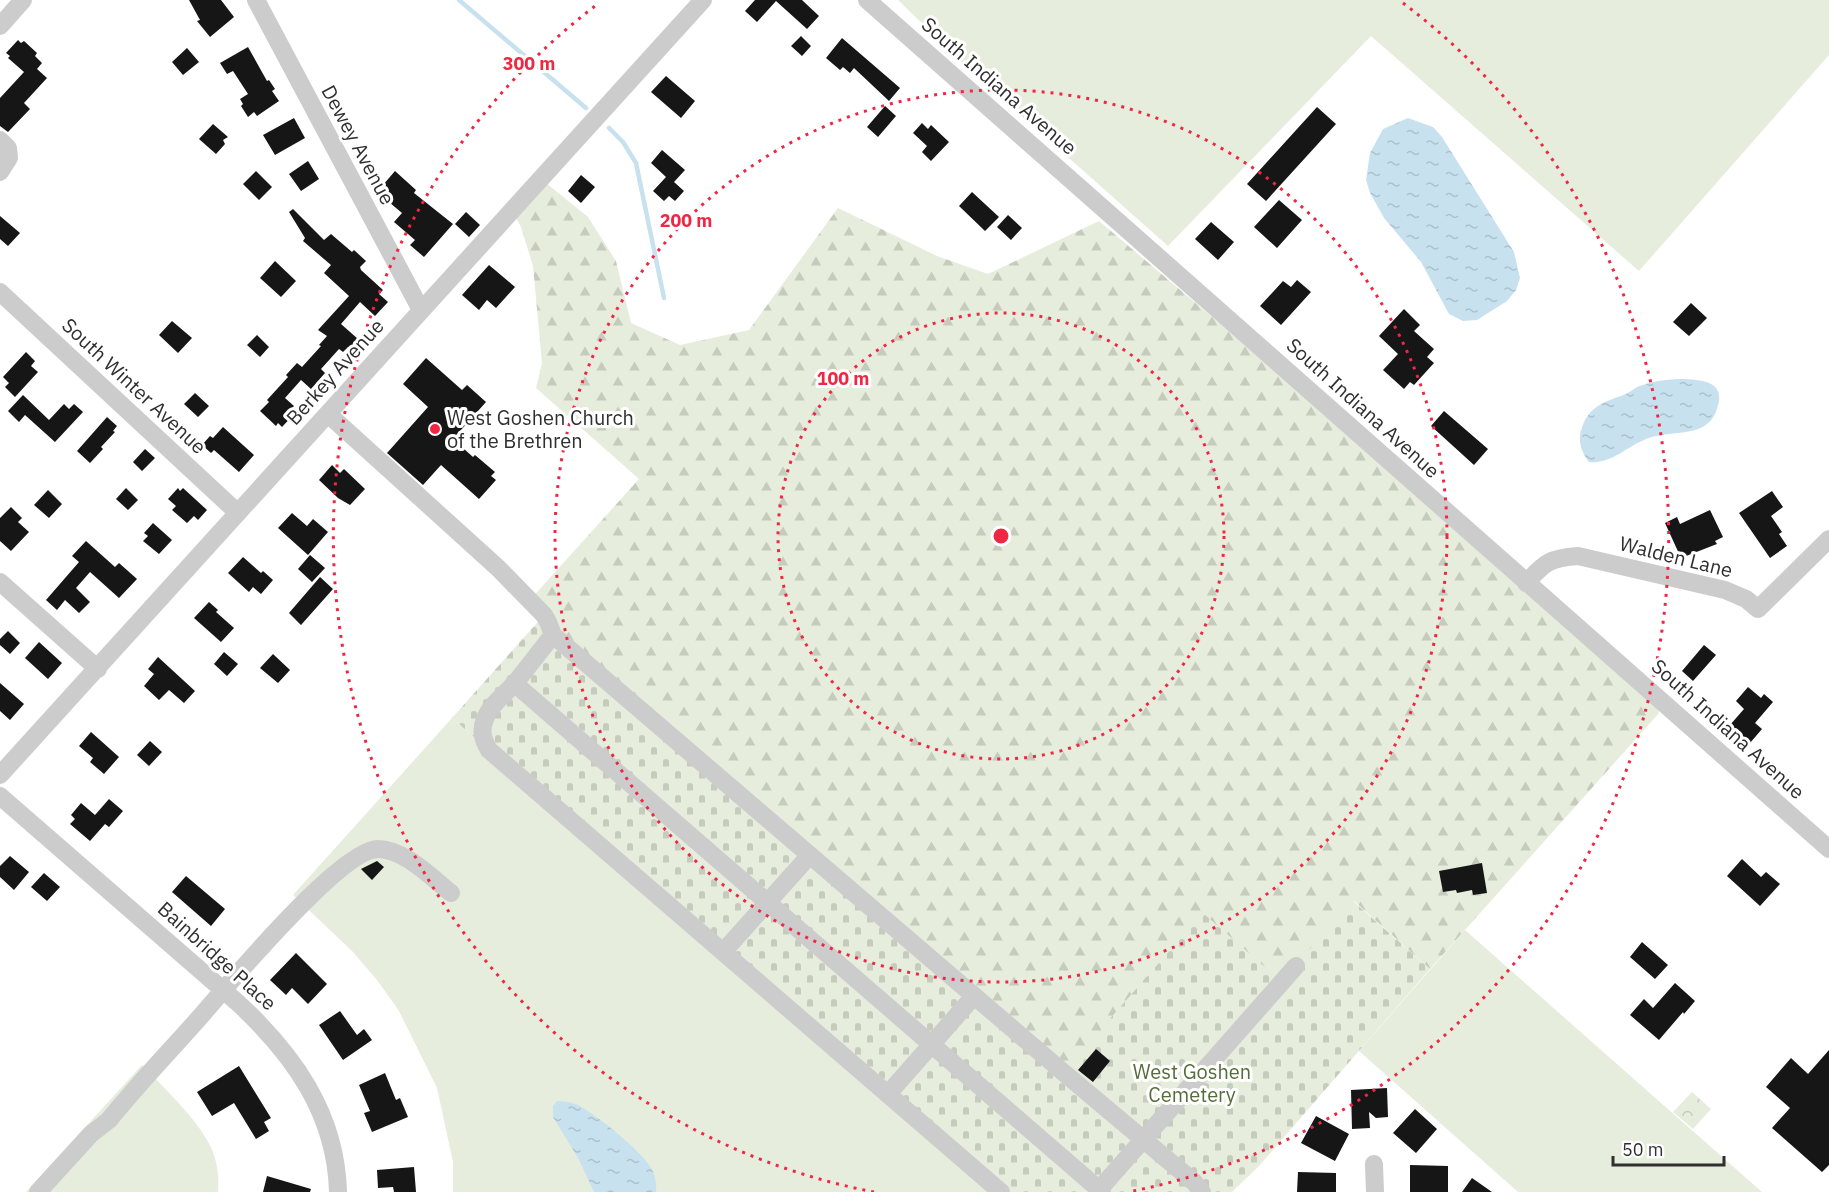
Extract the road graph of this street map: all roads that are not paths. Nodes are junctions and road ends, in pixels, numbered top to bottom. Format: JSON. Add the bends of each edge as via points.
{"nodes":[{"id":1,"x":255,"y":0,"type":"edge"},
{"id":2,"x":703,"y":0,"type":"edge"},
{"id":3,"x":867,"y":0,"type":"edge"},
{"id":4,"x":12,"y":4,"type":"edge"},
{"id":5,"x":0,"y":26,"type":"edge"},
{"id":6,"x":0,"y":140,"type":"edge"},
{"id":7,"x":0,"y":172,"type":"edge"},
{"id":8,"x":0,"y":292,"type":"edge"},
{"id":9,"x":421,"y":310,"type":"junction"},
{"id":10,"x":328,"y":414,"type":"junction"},
{"id":11,"x":238,"y":513,"type":"junction"},
{"id":12,"x":1829,"y":538,"type":"edge"},
{"id":13,"x":0,"y":582,"type":"edge"},
{"id":14,"x":1526,"y":583,"type":"junction"},
{"id":15,"x":553,"y":635,"type":"junction"},
{"id":16,"x":98,"y":669,"type":"junction"},
{"id":17,"x":514,"y":683,"type":"junction"},
{"id":18,"x":0,"y":775,"type":"edge"},
{"id":19,"x":0,"y":796,"type":"edge"},
{"id":20,"x":1829,"y":849,"type":"edge"},
{"id":21,"x":810,"y":855,"type":"junction"},
{"id":22,"x":451,"y":893,"type":"dead end"},
{"id":23,"x":768,"y":903,"type":"junction"},
{"id":24,"x":723,"y":952,"type":"junction"},
{"id":25,"x":1296,"y":966,"type":"dead end"},
{"id":26,"x":224,"y":990,"type":"junction"},
{"id":27,"x":975,"y":996,"type":"junction"},
{"id":28,"x":932,"y":1045,"type":"junction"},
{"id":29,"x":888,"y":1094,"type":"junction"},
{"id":30,"x":1143,"y":1139,"type":"junction"},
{"id":31,"x":1374,"y":1164,"type":"dead end"},
{"id":32,"x":1099,"y":1191,"type":"edge"},
{"id":33,"x":38,"y":1192,"type":"edge"},
{"id":34,"x":338,"y":1192,"type":"edge"},
{"id":35,"x":1001,"y":1192,"type":"edge"},
{"id":36,"x":1202,"y":1192,"type":"edge"},
{"id":37,"x":1375,"y":1192,"type":"edge"}],
"edges":[{"from":1,"to":9,"type":"street","name":"Dewey Avenue"},
{"from":2,"to":9,"type":"street","name":"Berkey Avenue"},
{"from":3,"to":14,"type":"street","name":"South Indiana Avenue"},
{"from":4,"to":5,"type":"street"},
{"from":6,"to":7,"type":"street","via":[[8,148],[9,158]]},
{"from":8,"to":11,"type":"street","name":"South Winter Avenue"},
{"from":9,"to":10,"type":"street","name":"Berkey Avenue"},
{"from":10,"to":11,"type":"street","name":"Berkey Avenue"},
{"from":10,"to":15,"type":"street","via":[[498,568],[544,615]]},
{"from":11,"to":16,"type":"street","name":"Berkey Avenue"},
{"from":12,"to":14,"type":"street","name":"Walden Lane","via":[[1758,609],[1725,590],[1578,556],[1558,557],[1542,565]]},
{"from":13,"to":16,"type":"street"},
{"from":14,"to":20,"type":"street","name":"South Indiana Avenue"},
{"from":15,"to":17,"type":"street"},
{"from":15,"to":21,"type":"street"},
{"from":16,"to":18,"type":"street","name":"Berkey Avenue"},
{"from":17,"to":23,"type":"street"},
{"from":17,"to":24,"type":"street","via":[[485,718],[483,739],[489,750]]},
{"from":19,"to":26,"type":"street","name":"Bainbridge Place"},
{"from":21,"to":23,"type":"street"},
{"from":21,"to":27,"type":"street"},
{"from":22,"to":26,"type":"street","via":[[408,859],[391,851],[376,849],[362,854],[313,894]]},
{"from":23,"to":24,"type":"street"},
{"from":23,"to":28,"type":"street"},
{"from":24,"to":29,"type":"street"},
{"from":25,"to":30,"type":"street"},
{"from":26,"to":33,"type":"street"},
{"from":26,"to":34,"type":"street","name":"Bainbridge Place","via":[[283,1050],[311,1092],[330,1134]]},
{"from":27,"to":28,"type":"street"},
{"from":27,"to":30,"type":"street"},
{"from":28,"to":29,"type":"street"},
{"from":28,"to":32,"type":"street"},
{"from":29,"to":35,"type":"street"},
{"from":30,"to":32,"type":"street"},
{"from":30,"to":36,"type":"street"},
{"from":31,"to":37,"type":"street"}]}
